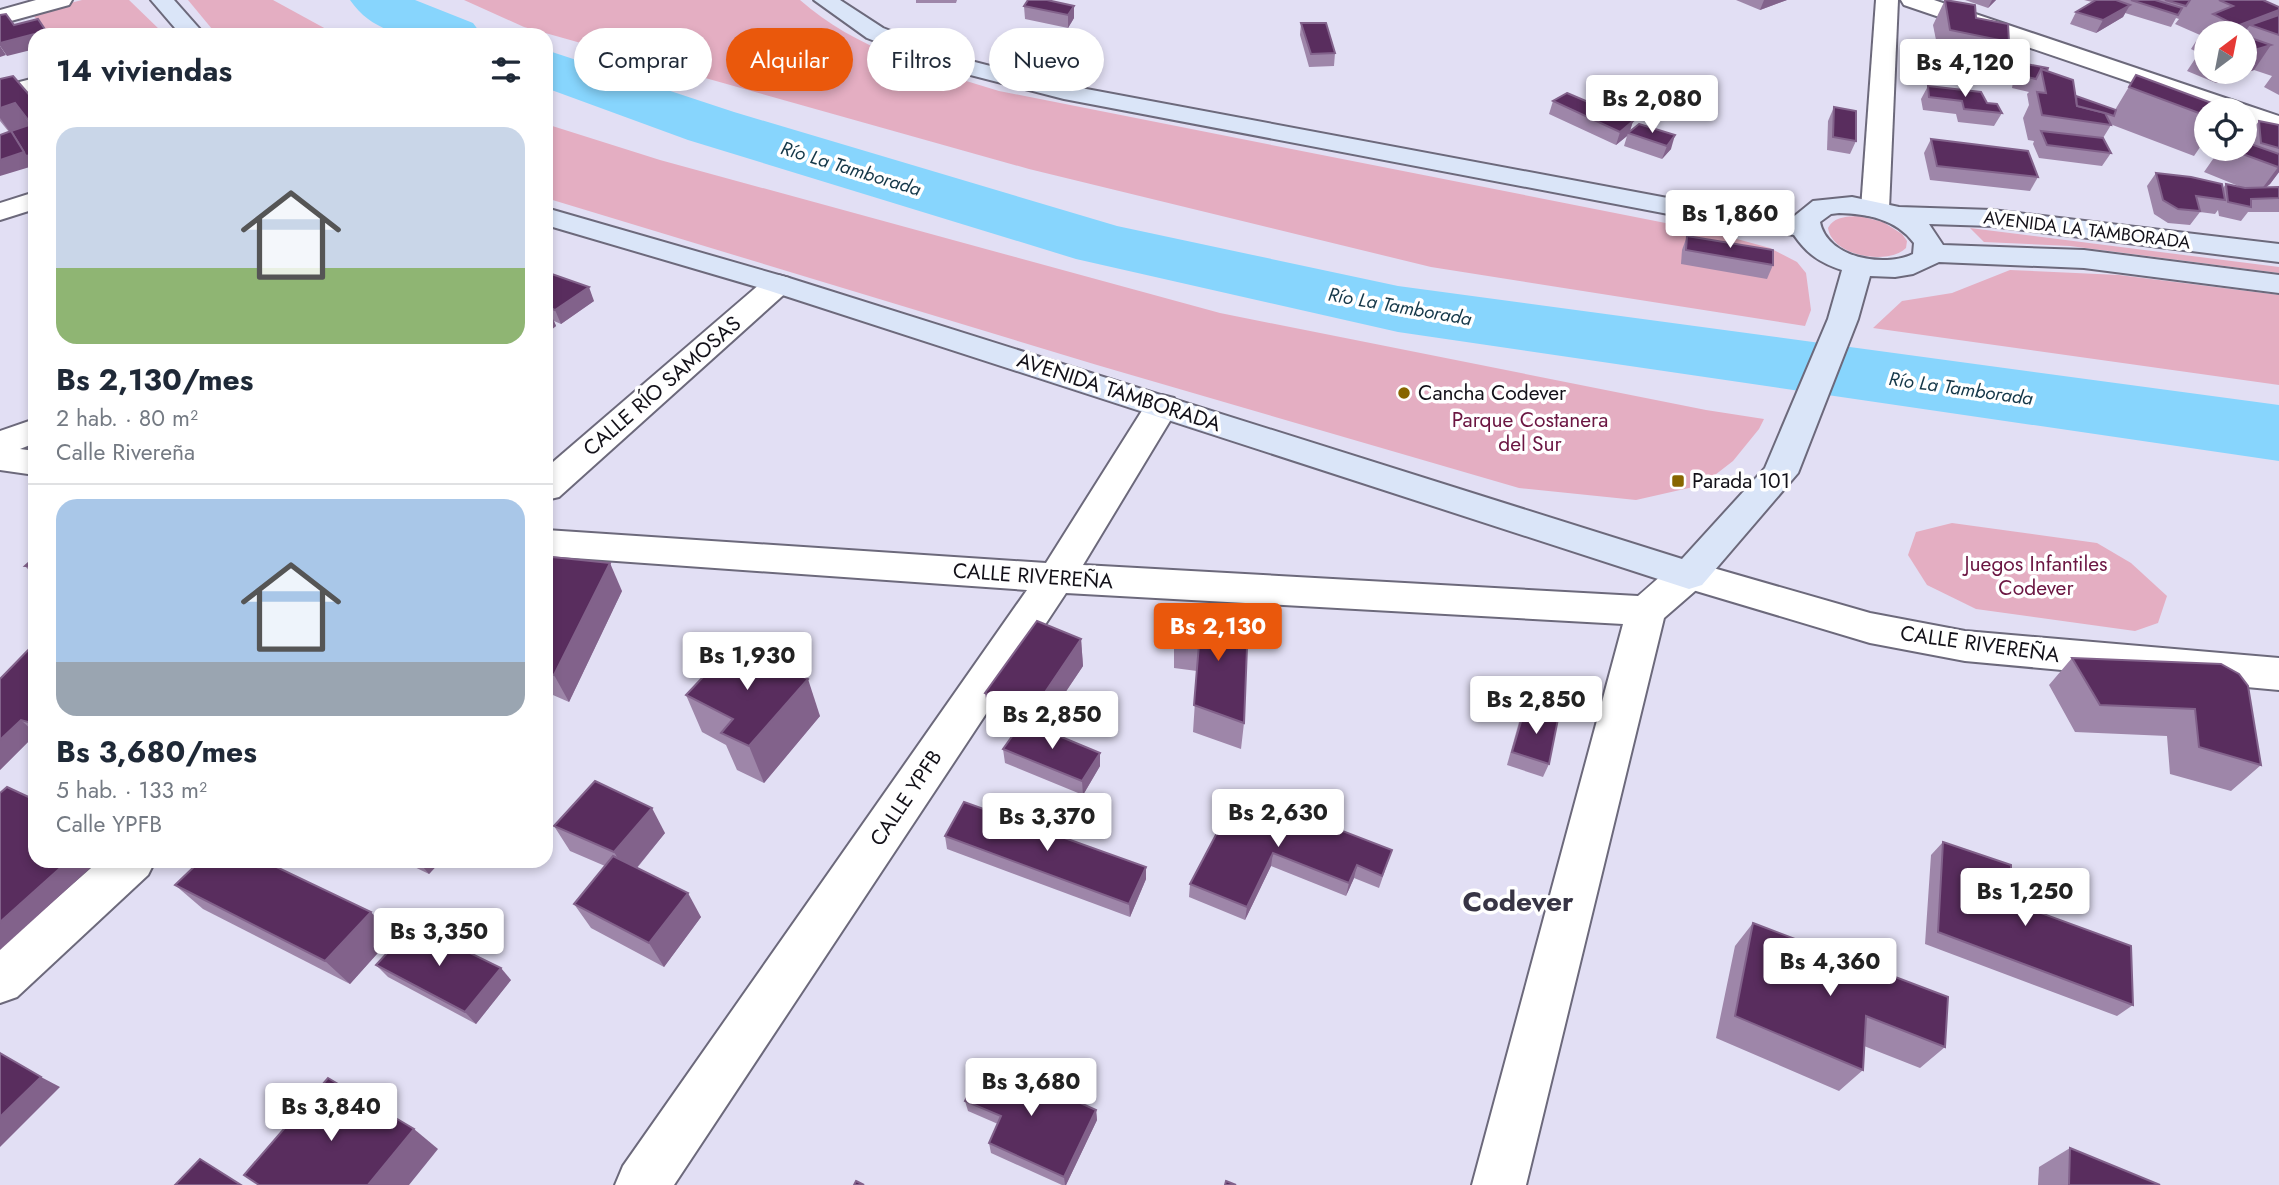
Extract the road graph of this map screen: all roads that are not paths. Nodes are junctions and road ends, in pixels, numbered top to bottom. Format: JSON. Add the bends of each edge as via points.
{"nodes":[{"id":1,"x":61,"y":0,"type":"edge"},
{"id":2,"x":162,"y":0,"type":"edge"},
{"id":3,"x":825,"y":0,"type":"edge"},
{"id":4,"x":1887,"y":0,"type":"edge"},
{"id":5,"x":1912,"y":0,"type":"edge"},
{"id":6,"x":0,"y":17,"type":"edge"},
{"id":7,"x":187,"y":28,"type":"edge"},
{"id":8,"x":28,"y":87,"type":"edge"},
{"id":9,"x":0,"y":96,"type":"edge"},
{"id":10,"x":2202,"y":98,"type":"edge"},
{"id":11,"x":2257,"y":117,"type":"edge"},
{"id":12,"x":2279,"y":125,"type":"edge"},
{"id":13,"x":28,"y":202,"type":"edge"},
{"id":14,"x":0,"y":212,"type":"edge"},
{"id":15,"x":1885,"y":212,"type":"junction"},
{"id":16,"x":553,"y":218,"type":"edge"},
{"id":17,"x":1804,"y":228,"type":"junction"},
{"id":18,"x":1929,"y":253,"type":"junction"},
{"id":19,"x":2279,"y":253,"type":"edge"},
{"id":20,"x":1858,"y":265,"type":"junction"},
{"id":21,"x":778,"y":284,"type":"junction"},
{"id":22,"x":2279,"y":284,"type":"edge"},
{"id":23,"x":1162,"y":405,"type":"junction"},
{"id":24,"x":28,"y":432,"type":"edge"},
{"id":25,"x":0,"y":444,"type":"edge"},
{"id":26,"x":0,"y":458,"type":"edge"},
{"id":27,"x":28,"y":462,"type":"edge"},
{"id":28,"x":553,"y":482,"type":"edge"},
{"id":29,"x":553,"y":543,"type":"edge"},
{"id":30,"x":1689,"y":575,"type":"junction"},
{"id":31,"x":1056,"y":578,"type":"junction"},
{"id":32,"x":1646,"y":611,"type":"junction"},
{"id":33,"x":2279,"y":674,"type":"edge"},
{"id":34,"x":124,"y":868,"type":"edge"},
{"id":35,"x":0,"y":980,"type":"edge"},
{"id":36,"x":642,"y":1185,"type":"edge"},
{"id":37,"x":1499,"y":1185,"type":"edge"}],
"edges":[{"from":1,"to":6,"type":"street"},
{"from":2,"to":7,"type":"main road"},
{"from":3,"to":17,"type":"main road","via":[[875,33],[955,64],[1064,92]]},
{"from":4,"to":15,"type":"street"},
{"from":5,"to":10,"type":"street"},
{"from":8,"to":9,"type":"street"},
{"from":11,"to":12,"type":"street"},
{"from":13,"to":14,"type":"street"},
{"from":15,"to":17,"type":"main road","name":"AVENIDA LA TAMBORADA","via":[[1856,205],[1823,207],[1805,219]]},
{"from":15,"to":18,"type":"main road","via":[[1923,233]]},
{"from":15,"to":19,"type":"main road","name":"AVENIDA LA TAMBORADA","via":[[1992,218]]},
{"from":16,"to":21,"type":"main road","name":"AVENIDA TAMBORADA"},
{"from":17,"to":20,"type":"main road","via":[[1820,249]]},
{"from":18,"to":20,"type":"main road","via":[[1905,268]]},
{"from":18,"to":22,"type":"main road","name":"AVENIDA LA TAMBORADA","via":[[2084,259]]},
{"from":20,"to":30,"type":"main road","via":[[1843,319],[1780,473]]},
{"from":21,"to":23,"type":"main road","name":"AVENIDA TAMBORADA"},
{"from":21,"to":28,"type":"street","name":"CALLE RÍO SAMOSAS"},
{"from":23,"to":30,"type":"main road","name":"AVENIDA TAMBORADA"},
{"from":23,"to":31,"type":"street","name":"CALLE YPFB"},
{"from":24,"to":25,"type":"street"},
{"from":26,"to":27,"type":"street"},
{"from":29,"to":31,"type":"street","name":"CALLE RIVEREÑA"},
{"from":30,"to":32,"type":"street"},
{"from":30,"to":33,"type":"street","name":"CALLE RIVEREÑA","via":[[1870,628],[1965,646]]},
{"from":31,"to":32,"type":"street","name":"CALLE RIVEREÑA"},
{"from":31,"to":36,"type":"street","name":"CALLE YPFB"},
{"from":32,"to":37,"type":"street"},
{"from":34,"to":35,"type":"street"}]}
